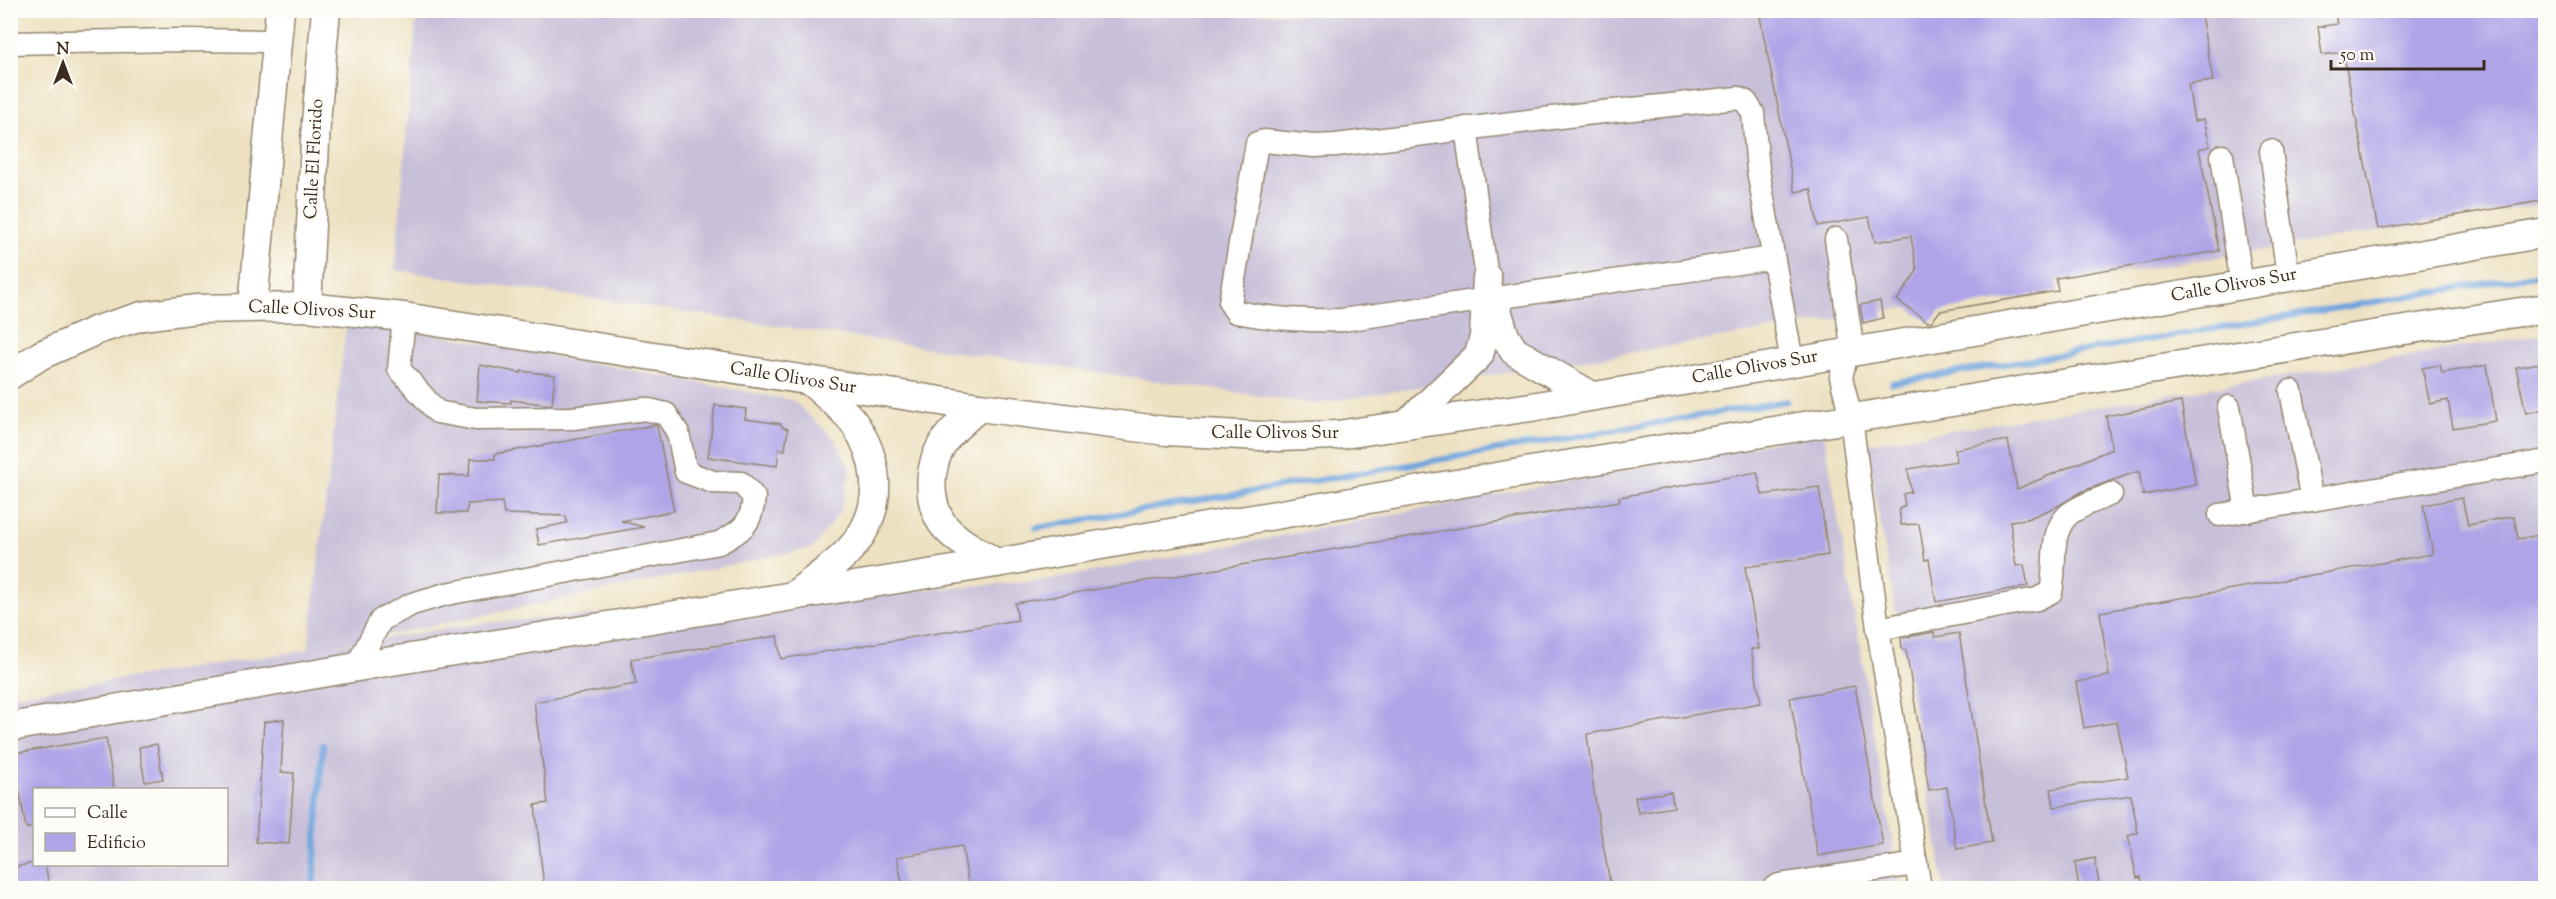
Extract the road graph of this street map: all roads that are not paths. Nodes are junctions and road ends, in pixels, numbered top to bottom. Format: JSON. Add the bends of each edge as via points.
{"nodes":[{"id":1,"x":280,"y":10,"type":"edge"},
{"id":2,"x":326,"y":10,"type":"edge"},
{"id":3,"x":277,"y":41,"type":"junction"},
{"id":4,"x":10,"y":44,"type":"edge"},
{"id":5,"x":1466,"y":129,"type":"junction"},
{"id":6,"x":2271,"y":151,"type":"dead end"},
{"id":7,"x":2222,"y":156,"type":"dead end"},
{"id":8,"x":2546,"y":233,"type":"edge"},
{"id":9,"x":1836,"y":239,"type":"dead end"},
{"id":10,"x":1773,"y":258,"type":"junction"},
{"id":11,"x":2288,"y":276,"type":"junction"},
{"id":12,"x":2242,"y":285,"type":"junction"},
{"id":13,"x":1489,"y":291,"type":"junction"},
{"id":14,"x":253,"y":306,"type":"junction"},
{"id":15,"x":307,"y":307,"type":"junction"},
{"id":16,"x":2546,"y":308,"type":"edge"},
{"id":17,"x":404,"y":317,"type":"junction"},
{"id":18,"x":1514,"y":351,"type":"junction"},
{"id":19,"x":1847,"y":352,"type":"junction"},
{"id":20,"x":1479,"y":355,"type":"junction"},
{"id":21,"x":1792,"y":362,"type":"junction"},
{"id":22,"x":10,"y":375,"type":"edge"},
{"id":23,"x":811,"y":382,"type":"junction"},
{"id":24,"x":2291,"y":391,"type":"dead end"},
{"id":25,"x":1592,"y":396,"type":"junction"},
{"id":26,"x":2229,"y":406,"type":"dead end"},
{"id":27,"x":979,"y":407,"type":"junction"},
{"id":28,"x":1851,"y":418,"type":"junction"},
{"id":29,"x":1407,"y":425,"type":"junction"},
{"id":30,"x":2546,"y":461,"type":"edge"},
{"id":31,"x":2111,"y":494,"type":"dead end"},
{"id":32,"x":2312,"y":500,"type":"junction"},
{"id":33,"x":2247,"y":511,"type":"junction"},
{"id":34,"x":2220,"y":515,"type":"dead end"},
{"id":35,"x":996,"y":563,"type":"junction"},
{"id":36,"x":795,"y":594,"type":"junction"},
{"id":37,"x":1878,"y":629,"type":"junction"},
{"id":38,"x":356,"y":667,"type":"junction"},
{"id":39,"x":10,"y":727,"type":"edge"},
{"id":40,"x":1916,"y":864,"type":"junction"},
{"id":41,"x":1774,"y":888,"type":"edge"},
{"id":42,"x":1920,"y":888,"type":"edge"}],
"edges":[{"from":1,"to":3,"type":"main road"},
{"from":2,"to":15,"type":"main road","name":"Calle El Florido"},
{"from":3,"to":4,"type":"lane"},
{"from":3,"to":14,"type":"main road"},
{"from":5,"to":10,"type":"lane","via":[[1738,98],[1753,113]]},
{"from":5,"to":13,"type":"lane"},
{"from":5,"to":13,"type":"lane","via":[[1336,145],[1257,143],[1230,303],[1236,312],[1308,321],[1342,320]]},
{"from":6,"to":11,"type":"lane"},
{"from":7,"to":12,"type":"lane"},
{"from":8,"to":11,"type":"main road","name":"Calle Olivos Sur"},
{"from":9,"to":19,"type":"lane","via":[[1851,338]]},
{"from":10,"to":13,"type":"lane"},
{"from":10,"to":21,"type":"lane"},
{"from":11,"to":12,"type":"main road","name":"Calle Olivos Sur"},
{"from":12,"to":19,"type":"main road","name":"Calle Olivos Sur"},
{"from":13,"to":18,"type":"main road"},
{"from":13,"to":20,"type":"main road"},
{"from":14,"to":15,"type":"main road","name":"Calle Olivos Sur"},
{"from":14,"to":22,"type":"main road","name":"Calle Olivos Sur","via":[[142,316],[97,330],[41,355]]},
{"from":15,"to":17,"type":"main road","name":"Calle Olivos Sur"},
{"from":16,"to":28,"type":"main road"},
{"from":17,"to":23,"type":"main road","name":"Calle Olivos Sur"},
{"from":17,"to":38,"type":"lane","via":[[399,369],[437,412],[476,419],[573,418],[645,409],[666,414],[678,433],[686,472],[713,482],[741,483],[754,497],[753,514],[739,533],[719,543],[446,594],[412,604],[381,620]]},
{"from":18,"to":20,"type":"main road"},
{"from":18,"to":25,"type":"main road"},
{"from":19,"to":21,"type":"main road","name":"Calle Olivos Sur"},
{"from":19,"to":28,"type":"lane","via":[[1840,377]]},
{"from":20,"to":29,"type":"main road"},
{"from":21,"to":25,"type":"main road","name":"Calle Olivos Sur"},
{"from":23,"to":27,"type":"main road","name":"Calle Olivos Sur"},
{"from":23,"to":36,"type":"main road","via":[[852,421],[867,444],[875,467],[873,505],[861,534],[842,556]]},
{"from":24,"to":32,"type":"lane"},
{"from":25,"to":29,"type":"main road","name":"Calle Olivos Sur"},
{"from":26,"to":33,"type":"lane"},
{"from":27,"to":29,"type":"main road","name":"Calle Olivos Sur","via":[[1225,436],[1337,435]]},
{"from":27,"to":35,"type":"main road","via":[[937,452],[932,493],[939,519],[960,541]]},
{"from":28,"to":35,"type":"main road"},
{"from":28,"to":37,"type":"lane"},
{"from":30,"to":32,"type":"lane"},
{"from":31,"to":37,"type":"lane","via":[[2069,514],[2056,532],[2051,592],[2037,599]]},
{"from":32,"to":33,"type":"lane"},
{"from":33,"to":34,"type":"lane"},
{"from":35,"to":36,"type":"main road"},
{"from":36,"to":38,"type":"main road"},
{"from":37,"to":40,"type":"lane"},
{"from":38,"to":39,"type":"main road"},
{"from":40,"to":41,"type":"lane"},
{"from":40,"to":42,"type":"lane"}]}
